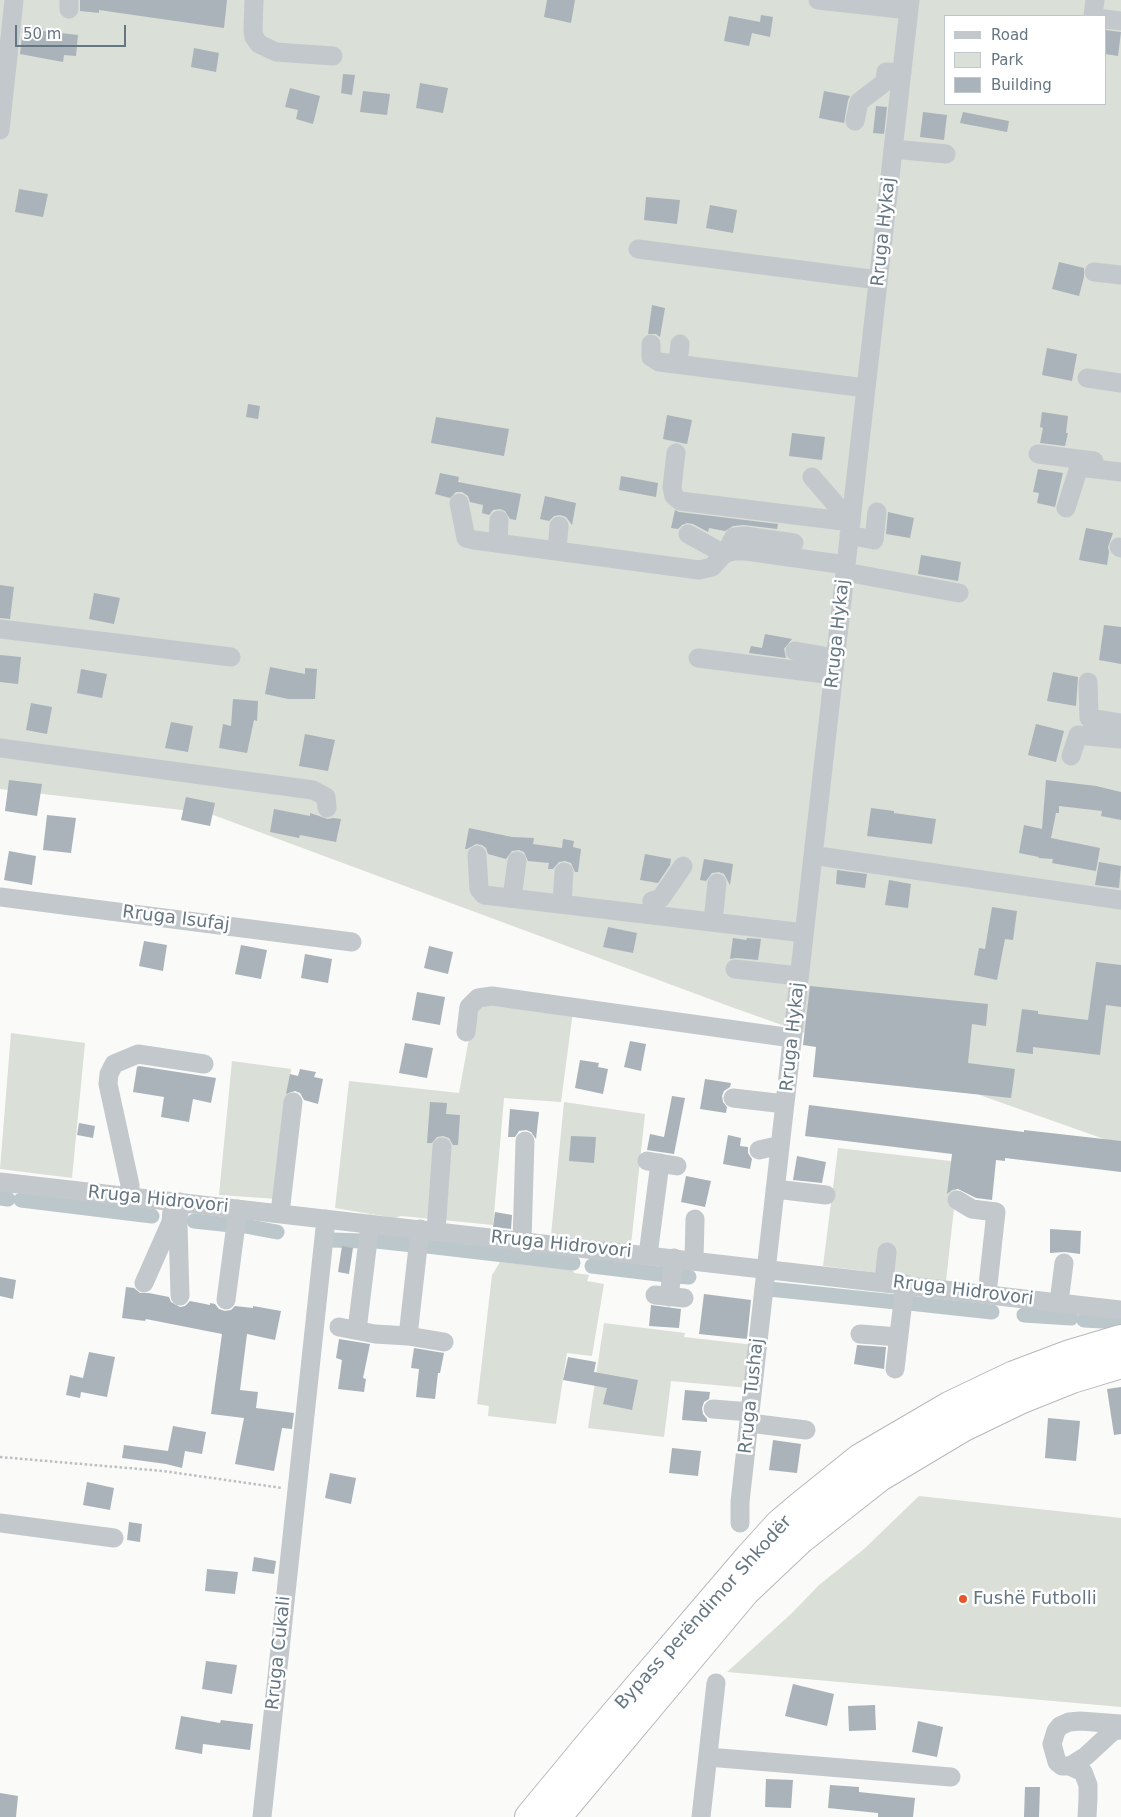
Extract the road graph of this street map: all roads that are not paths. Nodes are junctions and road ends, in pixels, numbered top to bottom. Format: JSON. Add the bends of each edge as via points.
{"nodes":[{"id":1,"x":14,"y":0,"type":"edge"},
{"id":2,"x":254,"y":0,"type":"edge"},
{"id":3,"x":818,"y":0,"type":"edge"},
{"id":4,"x":1095,"y":0,"type":"edge"},
{"id":5,"x":909,"y":5,"type":"edge"},
{"id":6,"x":1093,"y":15,"type":"edge"},
{"id":7,"x":1106,"y":19,"type":"edge"},
{"id":8,"x":1121,"y":21,"type":"edge"},
{"id":9,"x":333,"y":56,"type":"dead end"},
{"id":10,"x":902,"y":73,"type":"junction"},
{"id":11,"x":855,"y":121,"type":"dead end"},
{"id":12,"x":0,"y":130,"type":"edge"},
{"id":13,"x":893,"y":149,"type":"junction"},
{"id":14,"x":946,"y":154,"type":"dead end"},
{"id":15,"x":638,"y":249,"type":"dead end"},
{"id":16,"x":1094,"y":272,"type":"dead end"},
{"id":17,"x":1121,"y":275,"type":"edge"},
{"id":18,"x":878,"y":280,"type":"junction"},
{"id":19,"x":651,"y":344,"type":"dead end"},
{"id":20,"x":680,"y":344,"type":"dead end"},
{"id":21,"x":678,"y":364,"type":"junction"},
{"id":22,"x":1088,"y":378,"type":"dead end"},
{"id":23,"x":1121,"y":383,"type":"edge"},
{"id":24,"x":866,"y":388,"type":"junction"},
{"id":25,"x":676,"y":453,"type":"dead end"},
{"id":26,"x":1038,"y":454,"type":"dead end"},
{"id":27,"x":1121,"y":464,"type":"edge"},
{"id":28,"x":1121,"y":472,"type":"edge"},
{"id":29,"x":812,"y":477,"type":"dead end"},
{"id":30,"x":459,"y":503,"type":"dead end"},
{"id":31,"x":1066,"y":508,"type":"dead end"},
{"id":32,"x":877,"y":512,"type":"dead end"},
{"id":33,"x":500,"y":520,"type":"dead end"},
{"id":34,"x":559,"y":526,"type":"dead end"},
{"id":35,"x":850,"y":528,"type":"junction"},
{"id":36,"x":688,"y":534,"type":"dead end"},
{"id":37,"x":498,"y":543,"type":"junction"},
{"id":38,"x":794,"y":543,"type":"dead end"},
{"id":39,"x":557,"y":551,"type":"junction"},
{"id":40,"x":728,"y":553,"type":"junction"},
{"id":41,"x":845,"y":569,"type":"junction"},
{"id":42,"x":959,"y":593,"type":"dead end"},
{"id":43,"x":0,"y":629,"type":"edge"},
{"id":44,"x":795,"y":651,"type":"dead end"},
{"id":45,"x":231,"y":657,"type":"dead end"},
{"id":46,"x":698,"y":658,"type":"dead end"},
{"id":47,"x":834,"y":667,"type":"junction"},
{"id":48,"x":1088,"y":682,"type":"dead end"},
{"id":49,"x":1121,"y":723,"type":"edge"},
{"id":50,"x":1121,"y":739,"type":"edge"},
{"id":51,"x":0,"y":748,"type":"edge"},
{"id":52,"x":1071,"y":756,"type":"dead end"},
{"id":53,"x":327,"y":808,"type":"dead end"},
{"id":54,"x":477,"y":855,"type":"dead end"},
{"id":55,"x":825,"y":857,"type":"dead end"},
{"id":56,"x":516,"y":861,"type":"dead end"},
{"id":57,"x":683,"y":866,"type":"dead end"},
{"id":58,"x":564,"y":872,"type":"dead end"},
{"id":59,"x":717,"y":884,"type":"dead end"},
{"id":60,"x":0,"y":897,"type":"edge"},
{"id":61,"x":562,"y":897,"type":"junction"},
{"id":62,"x":512,"y":898,"type":"junction"},
{"id":63,"x":652,"y":900,"type":"junction"},
{"id":64,"x":1121,"y":900,"type":"edge"},
{"id":65,"x":713,"y":922,"type":"junction"},
{"id":66,"x":804,"y":934,"type":"junction"},
{"id":67,"x":352,"y":942,"type":"dead end"},
{"id":68,"x":735,"y":969,"type":"dead end"},
{"id":69,"x":799,"y":976,"type":"junction"},
{"id":70,"x":466,"y":1032,"type":"dead end"},
{"id":71,"x":792,"y":1038,"type":"junction"},
{"id":72,"x":204,"y":1064,"type":"dead end"},
{"id":73,"x":733,"y":1098,"type":"dead end"},
{"id":74,"x":785,"y":1104,"type":"junction"},
{"id":75,"x":298,"y":1108,"type":"dead end"},
{"id":76,"x":525,"y":1141,"type":"dead end"},
{"id":77,"x":442,"y":1147,"type":"dead end"},
{"id":78,"x":780,"y":1148,"type":"junction"},
{"id":79,"x":760,"y":1150,"type":"dead end"},
{"id":80,"x":661,"y":1163,"type":"dead end"},
{"id":81,"x":0,"y":1182,"type":"edge"},
{"id":82,"x":775,"y":1189,"type":"junction"},
{"id":83,"x":826,"y":1195,"type":"dead end"},
{"id":84,"x":130,"y":1196,"type":"junction"},
{"id":85,"x":956,"y":1200,"type":"dead end"},
{"id":86,"x":176,"y":1202,"type":"junction"},
{"id":87,"x":238,"y":1209,"type":"junction"},
{"id":88,"x":280,"y":1213,"type":"junction"},
{"id":89,"x":694,"y":1218,"type":"dead end"},
{"id":90,"x":326,"y":1219,"type":"junction"},
{"id":91,"x":370,"y":1224,"type":"junction"},
{"id":92,"x":428,"y":1230,"type":"junction"},
{"id":93,"x":522,"y":1241,"type":"junction"},
{"id":94,"x":886,"y":1252,"type":"dead end"},
{"id":95,"x":648,"y":1255,"type":"junction"},
{"id":96,"x":674,"y":1258,"type":"junction"},
{"id":97,"x":694,"y":1260,"type":"junction"},
{"id":98,"x":1064,"y":1263,"type":"dead end"},
{"id":99,"x":766,"y":1268,"type":"junction"},
{"id":100,"x":884,"y":1282,"type":"junction"},
{"id":101,"x":144,"y":1283,"type":"dead end"},
{"id":102,"x":905,"y":1284,"type":"junction"},
{"id":103,"x":987,"y":1294,"type":"junction"},
{"id":104,"x":180,"y":1296,"type":"dead end"},
{"id":105,"x":669,"y":1297,"type":"dead end"},
{"id":106,"x":226,"y":1300,"type":"dead end"},
{"id":107,"x":1059,"y":1302,"type":"junction"},
{"id":108,"x":1121,"y":1310,"type":"edge"},
{"id":109,"x":860,"y":1334,"type":"dead end"},
{"id":110,"x":408,"y":1336,"type":"junction"},
{"id":111,"x":899,"y":1337,"type":"junction"},
{"id":112,"x":1121,"y":1339,"type":"edge"},
{"id":113,"x":444,"y":1342,"type":"dead end"},
{"id":114,"x":1121,"y":1364,"type":"edge"},
{"id":115,"x":895,"y":1369,"type":"dead end"},
{"id":116,"x":713,"y":1409,"type":"dead end"},
{"id":117,"x":750,"y":1417,"type":"junction"},
{"id":118,"x":806,"y":1430,"type":"dead end"},
{"id":119,"x":0,"y":1523,"type":"edge"},
{"id":120,"x":740,"y":1523,"type":"dead end"},
{"id":121,"x":114,"y":1538,"type":"dead end"},
{"id":122,"x":716,"y":1684,"type":"dead end"},
{"id":123,"x":1121,"y":1724,"type":"edge"},
{"id":124,"x":1121,"y":1730,"type":"edge"},
{"id":125,"x":708,"y":1757,"type":"junction"},
{"id":126,"x":1070,"y":1766,"type":"junction"},
{"id":127,"x":951,"y":1777,"type":"dead end"},
{"id":128,"x":262,"y":1817,"type":"edge"},
{"id":129,"x":529,"y":1817,"type":"edge"},
{"id":130,"x":557,"y":1817,"type":"edge"},
{"id":131,"x":701,"y":1817,"type":"edge"},
{"id":132,"x":1087,"y":1817,"type":"edge"}],
"edges":[{"from":1,"to":12,"type":"street"},
{"from":2,"to":9,"type":"street","via":[[252,30],[259,44],[276,52]]},
{"from":3,"to":5,"type":"street"},
{"from":4,"to":6,"type":"street"},
{"from":5,"to":10,"type":"street","name":"Rruga Hykaj"},
{"from":7,"to":8,"type":"street"},
{"from":10,"to":11,"type":"street","via":[[886,72],[885,82],[859,102]]},
{"from":10,"to":13,"type":"street","name":"Rruga Hykaj"},
{"from":13,"to":14,"type":"street"},
{"from":13,"to":18,"type":"street","name":"Rruga Hykaj"},
{"from":15,"to":18,"type":"street"},
{"from":16,"to":17,"type":"street"},
{"from":18,"to":24,"type":"street","name":"Rruga Hykaj"},
{"from":19,"to":21,"type":"street","via":[[651,357],[659,362]]},
{"from":20,"to":21,"type":"street"},
{"from":21,"to":24,"type":"street"},
{"from":22,"to":23,"type":"street"},
{"from":24,"to":35,"type":"street","name":"Rruga Hykaj"},
{"from":25,"to":35,"type":"street","via":[[672,487],[674,496],[680,501]]},
{"from":26,"to":27,"type":"street"},
{"from":28,"to":31,"type":"street","via":[[1080,467]]},
{"from":29,"to":35,"type":"street"},
{"from":30,"to":37,"type":"street","via":[[466,538]]},
{"from":32,"to":35,"type":"street","via":[[874,540]]},
{"from":33,"to":37,"type":"street"},
{"from":34,"to":39,"type":"street"},
{"from":35,"to":41,"type":"street","name":"Rruga Hykaj"},
{"from":36,"to":40,"type":"street"},
{"from":37,"to":39,"type":"street"},
{"from":38,"to":40,"type":"street","via":[[734,537]]},
{"from":39,"to":40,"type":"street","via":[[699,570],[712,567]]},
{"from":40,"to":41,"type":"street","via":[[746,551]]},
{"from":41,"to":42,"type":"street"},
{"from":41,"to":47,"type":"street","name":"Rruga Hykaj"},
{"from":43,"to":45,"type":"street"},
{"from":44,"to":47,"type":"street"},
{"from":46,"to":47,"type":"street"},
{"from":47,"to":66,"type":"street","name":"Rruga Hykaj"},
{"from":48,"to":49,"type":"street","via":[[1089,718]]},
{"from":50,"to":52,"type":"street","via":[[1078,735]]},
{"from":51,"to":53,"type":"street","via":[[313,790],[326,797]]},
{"from":54,"to":62,"type":"street","via":[[479,889],[484,895]]},
{"from":55,"to":64,"type":"street"},
{"from":56,"to":62,"type":"street"},
{"from":57,"to":63,"type":"street","via":[[661,898]]},
{"from":58,"to":61,"type":"street"},
{"from":59,"to":65,"type":"street"},
{"from":60,"to":67,"type":"street","name":"Rruga Isufaj"},
{"from":61,"to":62,"type":"street"},
{"from":61,"to":63,"type":"street"},
{"from":63,"to":65,"type":"street"},
{"from":65,"to":66,"type":"street"},
{"from":66,"to":69,"type":"street","name":"Rruga Hykaj"},
{"from":68,"to":69,"type":"street"},
{"from":69,"to":71,"type":"street","name":"Rruga Hykaj"},
{"from":70,"to":71,"type":"street","via":[[469,1007],[478,998],[492,996]]},
{"from":71,"to":74,"type":"street","name":"Rruga Hykaj"},
{"from":72,"to":84,"type":"street","via":[[138,1054],[114,1064],[108,1084]]},
{"from":73,"to":74,"type":"street"},
{"from":74,"to":78,"type":"street","name":"Rruga Hykaj"},
{"from":75,"to":88,"type":"street"},
{"from":76,"to":93,"type":"street"},
{"from":77,"to":92,"type":"street"},
{"from":78,"to":79,"type":"street"},
{"from":78,"to":82,"type":"street","name":"Rruga Hykaj"},
{"from":80,"to":95,"type":"street"},
{"from":81,"to":84,"type":"street","name":"Rruga Hidrovori"},
{"from":82,"to":83,"type":"street"},
{"from":82,"to":99,"type":"street","name":"Rruga Hykaj"},
{"from":84,"to":86,"type":"street","name":"Rruga Hidrovori"},
{"from":85,"to":103,"type":"street","via":[[972,1209],[997,1205]]},
{"from":86,"to":87,"type":"street","name":"Rruga Hidrovori"},
{"from":86,"to":101,"type":"street"},
{"from":86,"to":104,"type":"street"},
{"from":87,"to":88,"type":"street","name":"Rruga Hidrovori"},
{"from":87,"to":106,"type":"street"},
{"from":88,"to":90,"type":"street","name":"Rruga Hidrovori"},
{"from":89,"to":97,"type":"street"},
{"from":90,"to":91,"type":"street","name":"Rruga Hidrovori"},
{"from":90,"to":128,"type":"street","name":"Rruga Cukali"},
{"from":91,"to":92,"type":"street","name":"Rruga Hidrovori"},
{"from":91,"to":110,"type":"street","via":[[348,1328],[387,1336]]},
{"from":92,"to":93,"type":"street","name":"Rruga Hidrovori"},
{"from":92,"to":110,"type":"street"},
{"from":93,"to":95,"type":"street","name":"Rruga Hidrovori"},
{"from":94,"to":100,"type":"street"},
{"from":95,"to":96,"type":"street","name":"Rruga Hidrovori"},
{"from":96,"to":97,"type":"street","name":"Rruga Hidrovori"},
{"from":96,"to":105,"type":"street"},
{"from":97,"to":99,"type":"street","name":"Rruga Hidrovori"},
{"from":98,"to":107,"type":"street"},
{"from":99,"to":100,"type":"street","name":"Rruga Hidrovori"},
{"from":99,"to":117,"type":"street","name":"Rruga Tushaj"},
{"from":100,"to":102,"type":"street","name":"Rruga Hidrovori"},
{"from":102,"to":103,"type":"street","name":"Rruga Hidrovori"},
{"from":102,"to":111,"type":"street"},
{"from":103,"to":107,"type":"street","name":"Rruga Hidrovori"},
{"from":107,"to":108,"type":"street","name":"Rruga Hidrovori"},
{"from":109,"to":111,"type":"street"},
{"from":110,"to":113,"type":"street"},
{"from":111,"to":115,"type":"street"},
{"from":112,"to":129,"type":"highway","name":"Bypass perëndimor Shkodër","via":[[1014,1375],[949,1406],[860,1458],[799,1507],[779,1524],[727,1582]]},
{"from":114,"to":130,"type":"highway","name":"Bypass perëndimor Shkodër","via":[[1022,1399],[962,1428],[880,1477],[800,1540],[746,1591]]},
{"from":116,"to":117,"type":"street"},
{"from":117,"to":118,"type":"street"},
{"from":117,"to":120,"type":"street","name":"Rruga Tushaj"},
{"from":119,"to":121,"type":"street"},
{"from":122,"to":125,"type":"street"},
{"from":123,"to":126,"type":"street","via":[[1080,1721],[1060,1726],[1053,1738],[1054,1753],[1057,1762]]},
{"from":124,"to":126,"type":"street","via":[[1113,1731]]},
{"from":125,"to":127,"type":"street"},
{"from":125,"to":131,"type":"street"},
{"from":126,"to":132,"type":"street","via":[[1083,1772],[1088,1785]]}]}
